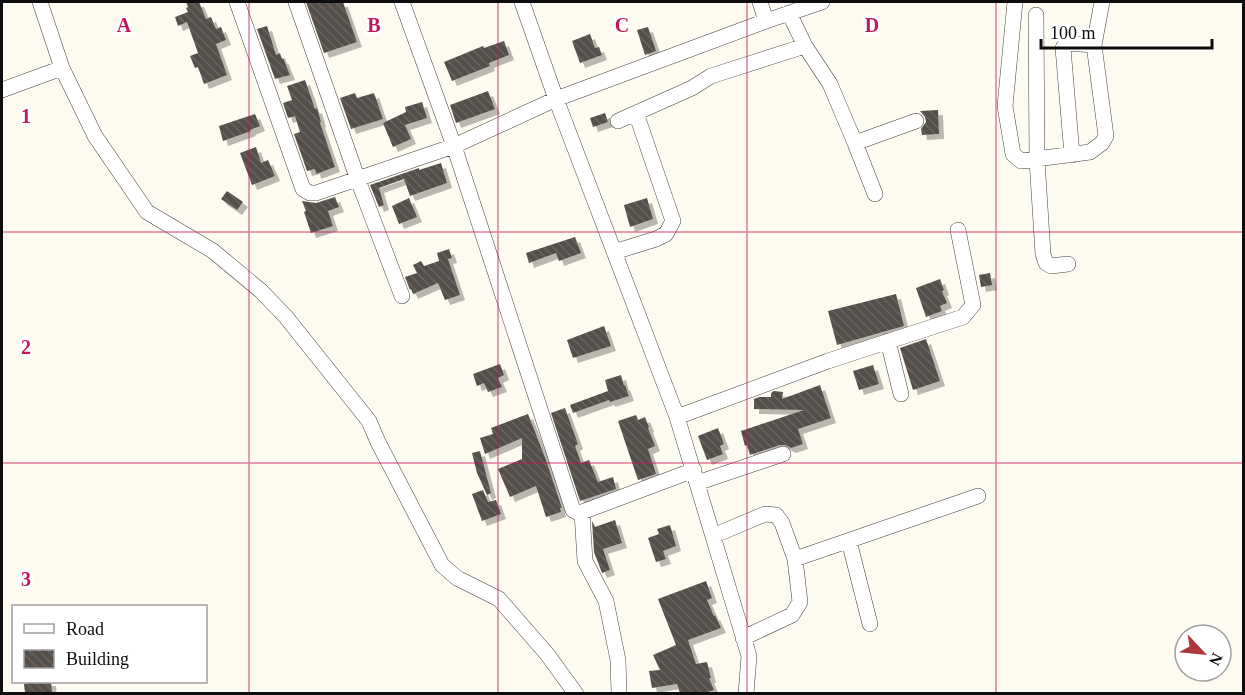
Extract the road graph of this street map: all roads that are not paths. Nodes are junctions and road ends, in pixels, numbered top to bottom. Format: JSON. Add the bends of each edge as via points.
{"nodes":[{"id":1,"x":40,"y":2,"type":"edge"},
{"id":2,"x":237,"y":2,"type":"edge"},
{"id":3,"x":296,"y":2,"type":"edge"},
{"id":4,"x":402,"y":2,"type":"edge"},
{"id":5,"x":522,"y":2,"type":"edge"},
{"id":6,"x":760,"y":2,"type":"edge"},
{"id":7,"x":822,"y":2,"type":"edge"},
{"id":8,"x":1016,"y":2,"type":"edge"},
{"id":9,"x":1102,"y":2,"type":"edge"},
{"id":10,"x":789,"y":13,"type":"junction"},
{"id":11,"x":1036,"y":15,"type":"dead end"},
{"id":12,"x":766,"y":21,"type":"junction"},
{"id":13,"x":1094,"y":45,"type":"junction"},
{"id":14,"x":805,"y":46,"type":"junction"},
{"id":15,"x":62,"y":68,"type":"junction"},
{"id":16,"x":2,"y":90,"type":"edge"},
{"id":17,"x":556,"y":99,"type":"junction"},
{"id":18,"x":636,"y":113,"type":"junction"},
{"id":19,"x":618,"y":121,"type":"dead end"},
{"id":20,"x":916,"y":121,"type":"dead end"},
{"id":21,"x":855,"y":143,"type":"junction"},
{"id":22,"x":454,"y":146,"type":"junction"},
{"id":23,"x":1072,"y":155,"type":"junction"},
{"id":24,"x":1038,"y":160,"type":"junction"},
{"id":25,"x":358,"y":180,"type":"junction"},
{"id":26,"x":875,"y":194,"type":"dead end"},
{"id":27,"x":958,"y":230,"type":"dead end"},
{"id":28,"x":614,"y":252,"type":"junction"},
{"id":29,"x":1068,"y":264,"type":"dead end"},
{"id":30,"x":402,"y":296,"type":"dead end"},
{"id":31,"x":888,"y":341,"type":"junction"},
{"id":32,"x":902,"y":394,"type":"dead end"},
{"id":33,"x":677,"y":417,"type":"junction"},
{"id":34,"x":783,"y":454,"type":"dead end"},
{"id":35,"x":696,"y":477,"type":"junction"},
{"id":36,"x":978,"y":496,"type":"dead end"},
{"id":37,"x":582,"y":512,"type":"junction"},
{"id":38,"x":713,"y":536,"type":"junction"},
{"id":39,"x":849,"y":541,"type":"junction"},
{"id":40,"x":795,"y":559,"type":"junction"},
{"id":41,"x":870,"y":624,"type":"dead end"},
{"id":42,"x":743,"y":638,"type":"junction"},
{"id":43,"x":576,"y":693,"type":"edge"},
{"id":44,"x":619,"y":693,"type":"edge"},
{"id":45,"x":746,"y":693,"type":"edge"}],
"edges":[{"from":1,"to":15,"type":"street"},
{"from":2,"to":25,"type":"street","via":[[303,189],[316,193]]},
{"from":3,"to":25,"type":"street"},
{"from":4,"to":22,"type":"street"},
{"from":5,"to":17,"type":"street"},
{"from":6,"to":12,"type":"street"},
{"from":7,"to":10,"type":"street"},
{"from":8,"to":24,"type":"street","via":[[1005,106],[1013,154],[1021,161]]},
{"from":9,"to":13,"type":"street"},
{"from":10,"to":12,"type":"street"},
{"from":10,"to":14,"type":"street"},
{"from":11,"to":24,"type":"street"},
{"from":12,"to":17,"type":"street"},
{"from":13,"to":23,"type":"street","via":[[1106,136],[1090,152]]},
{"from":13,"to":23,"type":"street","via":[[1066,43],[1063,48]]},
{"from":14,"to":18,"type":"street","via":[[711,76]]},
{"from":14,"to":21,"type":"street","via":[[830,84]]},
{"from":15,"to":16,"type":"street"},
{"from":15,"to":43,"type":"street","via":[[95,135],[147,212],[213,251],[286,316],[369,422],[442,565],[457,578],[499,599]]},
{"from":17,"to":22,"type":"street"},
{"from":17,"to":28,"type":"street"},
{"from":18,"to":19,"type":"street"},
{"from":18,"to":28,"type":"street","via":[[673,221],[666,234]]},
{"from":20,"to":21,"type":"street"},
{"from":21,"to":26,"type":"street"},
{"from":22,"to":25,"type":"street"},
{"from":22,"to":37,"type":"street","via":[[573,510]]},
{"from":23,"to":24,"type":"street"},
{"from":24,"to":29,"type":"street","via":[[1043,254],[1052,266]]},
{"from":25,"to":30,"type":"street"},
{"from":27,"to":31,"type":"street","via":[[973,305],[963,317]]},
{"from":28,"to":33,"type":"street"},
{"from":31,"to":32,"type":"street"},
{"from":31,"to":33,"type":"street"},
{"from":33,"to":35,"type":"street"},
{"from":34,"to":35,"type":"street"},
{"from":35,"to":37,"type":"street"},
{"from":35,"to":38,"type":"street"},
{"from":36,"to":39,"type":"street"},
{"from":37,"to":44,"type":"street","via":[[585,561],[606,601],[618,660]]},
{"from":38,"to":40,"type":"street","via":[[765,514],[776,515]]},
{"from":38,"to":42,"type":"street"},
{"from":39,"to":40,"type":"street"},
{"from":39,"to":41,"type":"street"},
{"from":40,"to":42,"type":"street","via":[[800,602],[792,615]]},
{"from":42,"to":45,"type":"street","via":[[749,656]]}]}
